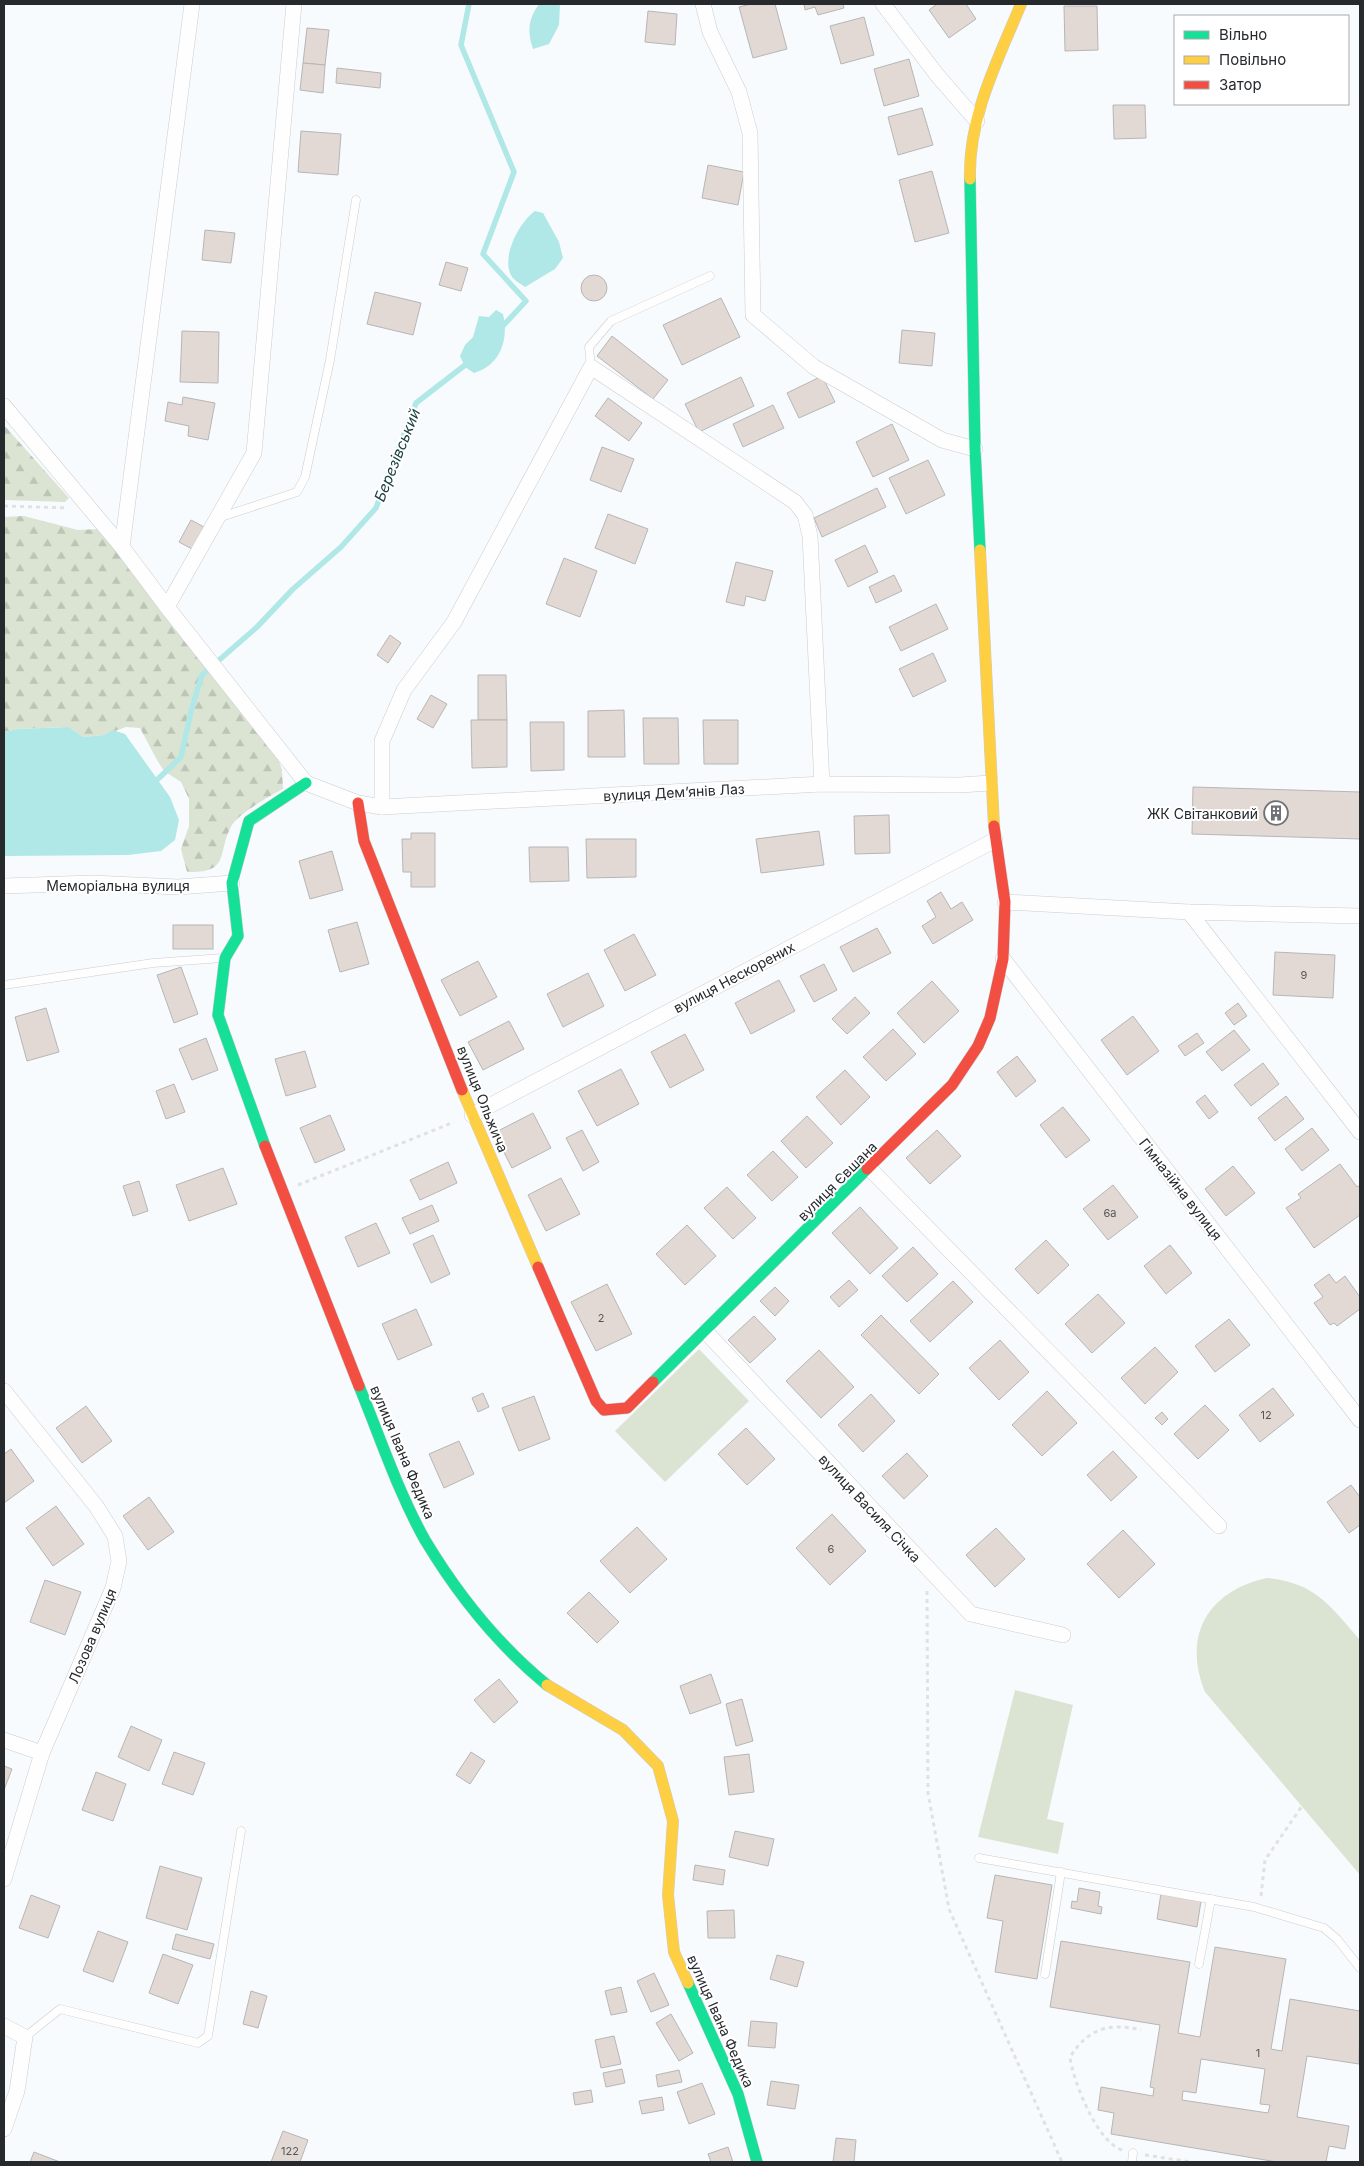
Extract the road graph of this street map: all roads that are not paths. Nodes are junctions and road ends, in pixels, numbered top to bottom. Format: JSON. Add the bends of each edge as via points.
{"nodes":[{"id":1,"x":192,"y":4,"type":"edge"},
{"id":2,"x":294,"y":4,"type":"edge"},
{"id":3,"x":703,"y":4,"type":"edge"},
{"id":4,"x":883,"y":4,"type":"edge"},
{"id":5,"x":1021,"y":4,"type":"edge"},
{"id":6,"x":977,"y":121,"type":"junction"},
{"id":7,"x":356,"y":200,"type":"dead end"},
{"id":8,"x":710,"y":276,"type":"dead end"},
{"id":9,"x":591,"y":367,"type":"junction"},
{"id":10,"x":4,"y":406,"type":"edge"},
{"id":11,"x":975,"y":449,"type":"junction"},
{"id":12,"x":218,"y":518,"type":"junction"},
{"id":13,"x":122,"y":547,"type":"junction"},
{"id":14,"x":167,"y":607,"type":"junction"},
{"id":15,"x":306,"y":783,"type":"junction"},
{"id":16,"x":990,"y":783,"type":"junction"},
{"id":17,"x":822,"y":784,"type":"junction"},
{"id":18,"x":358,"y":803,"type":"junction"},
{"id":19,"x":382,"y":807,"type":"junction"},
{"id":20,"x":995,"y":840,"type":"junction"},
{"id":21,"x":232,"y":883,"type":"junction"},
{"id":22,"x":4,"y":886,"type":"edge"},
{"id":23,"x":1005,"y":902,"type":"junction"},
{"id":24,"x":1189,"y":912,"type":"junction"},
{"id":25,"x":1360,"y":916,"type":"edge"},
{"id":26,"x":225,"y":958,"type":"junction"},
{"id":27,"x":1003,"y":959,"type":"junction"},
{"id":28,"x":4,"y":986,"type":"edge"},
{"id":29,"x":472,"y":1115,"type":"junction"},
{"id":30,"x":1359,"y":1129,"type":"edge"},
{"id":31,"x":870,"y":1169,"type":"junction"},
{"id":32,"x":706,"y":1332,"type":"junction"},
{"id":33,"x":4,"y":1390,"type":"edge"},
{"id":34,"x":596,"y":1401,"type":"joint"},
{"id":35,"x":1360,"y":1420,"type":"edge"},
{"id":36,"x":1219,"y":1526,"type":"dead end"},
{"id":37,"x":1063,"y":1636,"type":"dead end"},
{"id":38,"x":4,"y":1740,"type":"edge"},
{"id":39,"x":42,"y":1753,"type":"junction"},
{"id":40,"x":241,"y":1831,"type":"dead end"},
{"id":41,"x":979,"y":1858,"type":"dead end"},
{"id":42,"x":1061,"y":1872,"type":"junction"},
{"id":43,"x":4,"y":1880,"type":"edge"},
{"id":44,"x":1211,"y":1899,"type":"junction"},
{"id":45,"x":1199,"y":1964,"type":"dead end"},
{"id":46,"x":1360,"y":1968,"type":"edge"},
{"id":47,"x":1045,"y":1974,"type":"dead end"},
{"id":48,"x":4,"y":2026,"type":"edge"},
{"id":49,"x":25,"y":2037,"type":"junction"},
{"id":50,"x":4,"y":2128,"type":"edge"},
{"id":51,"x":1133,"y":2153,"type":"road end"},
{"id":52,"x":757,"y":2162,"type":"edge"},
{"id":53,"x":1132,"y":2162,"type":"edge"}],
"edges":[{"from":1,"to":13,"type":"street"},
{"from":2,"to":12,"type":"street","via":[[254,453]]},
{"from":3,"to":11,"type":"street","via":[[710,32],[739,92],[750,133],[753,315],[814,367],[942,440]]},
{"from":4,"to":6,"type":"street"},
{"from":5,"to":6,"type":"street","name":"вулиця Євшана","via":[[983,95]]},
{"from":6,"to":11,"type":"street","name":"вулиця Євшана","via":[[970,154]]},
{"from":7,"to":12,"type":"lane","via":[[330,360],[305,477],[297,492]]},
{"from":8,"to":9,"type":"lane","via":[[611,322],[589,347]]},
{"from":9,"to":17,"type":"street","via":[[795,502],[806,515],[810,536]]},
{"from":9,"to":19,"type":"street","via":[[454,622],[404,690],[382,741]]},
{"from":10,"to":13,"type":"street"},
{"from":11,"to":16,"type":"street","name":"вулиця Євшана"},
{"from":12,"to":14,"type":"street"},
{"from":13,"to":14,"type":"street"},
{"from":14,"to":15,"type":"street"},
{"from":15,"to":18,"type":"street","name":"вулиця Демʼянів Лаз"},
{"from":15,"to":21,"type":"street","name":"вулиця Івана Федика","via":[[249,821]]},
{"from":16,"to":17,"type":"street","name":"вулиця Демʼянів Лаз"},
{"from":16,"to":20,"type":"street","name":"вулиця Євшана"},
{"from":17,"to":19,"type":"street","name":"вулиця Демʼянів Лаз"},
{"from":18,"to":19,"type":"street","name":"вулиця Демʼянів Лаз"},
{"from":18,"to":29,"type":"street","name":"вулиця Ольжича","via":[[364,841]]},
{"from":20,"to":23,"type":"street","name":"вулиця Євшана"},
{"from":20,"to":29,"type":"street","name":"вулиця Нескорених"},
{"from":21,"to":22,"type":"street","name":"Меморіальна вулиця","via":[[178,887],[92,883]]},
{"from":21,"to":26,"type":"street","name":"вулиця Івана Федика","via":[[238,936]]},
{"from":23,"to":24,"type":"street"},
{"from":23,"to":27,"type":"street","name":"вулиця Євшана"},
{"from":24,"to":25,"type":"street"},
{"from":24,"to":30,"type":"street"},
{"from":26,"to":28,"type":"lane","via":[[153,963]]},
{"from":26,"to":52,"type":"street","name":"вулиця Івана Федика","via":[[218,1015],[281,1192],[404,1497],[425,1539],[492,1635],[520,1663],[552,1689],[623,1730],[658,1766],[673,1822],[668,1895],[674,1952],[738,2094]]},
{"from":27,"to":31,"type":"street","name":"вулиця Євшана","via":[[990,1018],[978,1046],[952,1085]]},
{"from":27,"to":35,"type":"street","name":"Гімназійна вулиця"},
{"from":29,"to":34,"type":"street","name":"вулиця Ольжича"},
{"from":31,"to":32,"type":"street","name":"вулиця Євшана"},
{"from":31,"to":36,"type":"street"},
{"from":32,"to":34,"type":"street","name":"вулиця Євшана","via":[[627,1408],[604,1410]]},
{"from":32,"to":37,"type":"street","name":"вулиця Василя Січка","via":[[971,1614]]},
{"from":33,"to":39,"type":"street","name":"Лозова вулиця","via":[[96,1506],[116,1536],[119,1561],[113,1588]]},
{"from":38,"to":39,"type":"street"},
{"from":39,"to":43,"type":"street","name":"Лозова вулиця"},
{"from":40,"to":49,"type":"lane","via":[[208,2036],[198,2043],[60,2008]]},
{"from":41,"to":42,"type":"lane"},
{"from":42,"to":44,"type":"lane"},
{"from":42,"to":47,"type":"lane"},
{"from":44,"to":45,"type":"lane"},
{"from":44,"to":46,"type":"lane","via":[[1324,1928]]},
{"from":48,"to":49,"type":"street"},
{"from":49,"to":50,"type":"street","via":[[17,2091]]},
{"from":51,"to":53,"type":"lane"}]}
